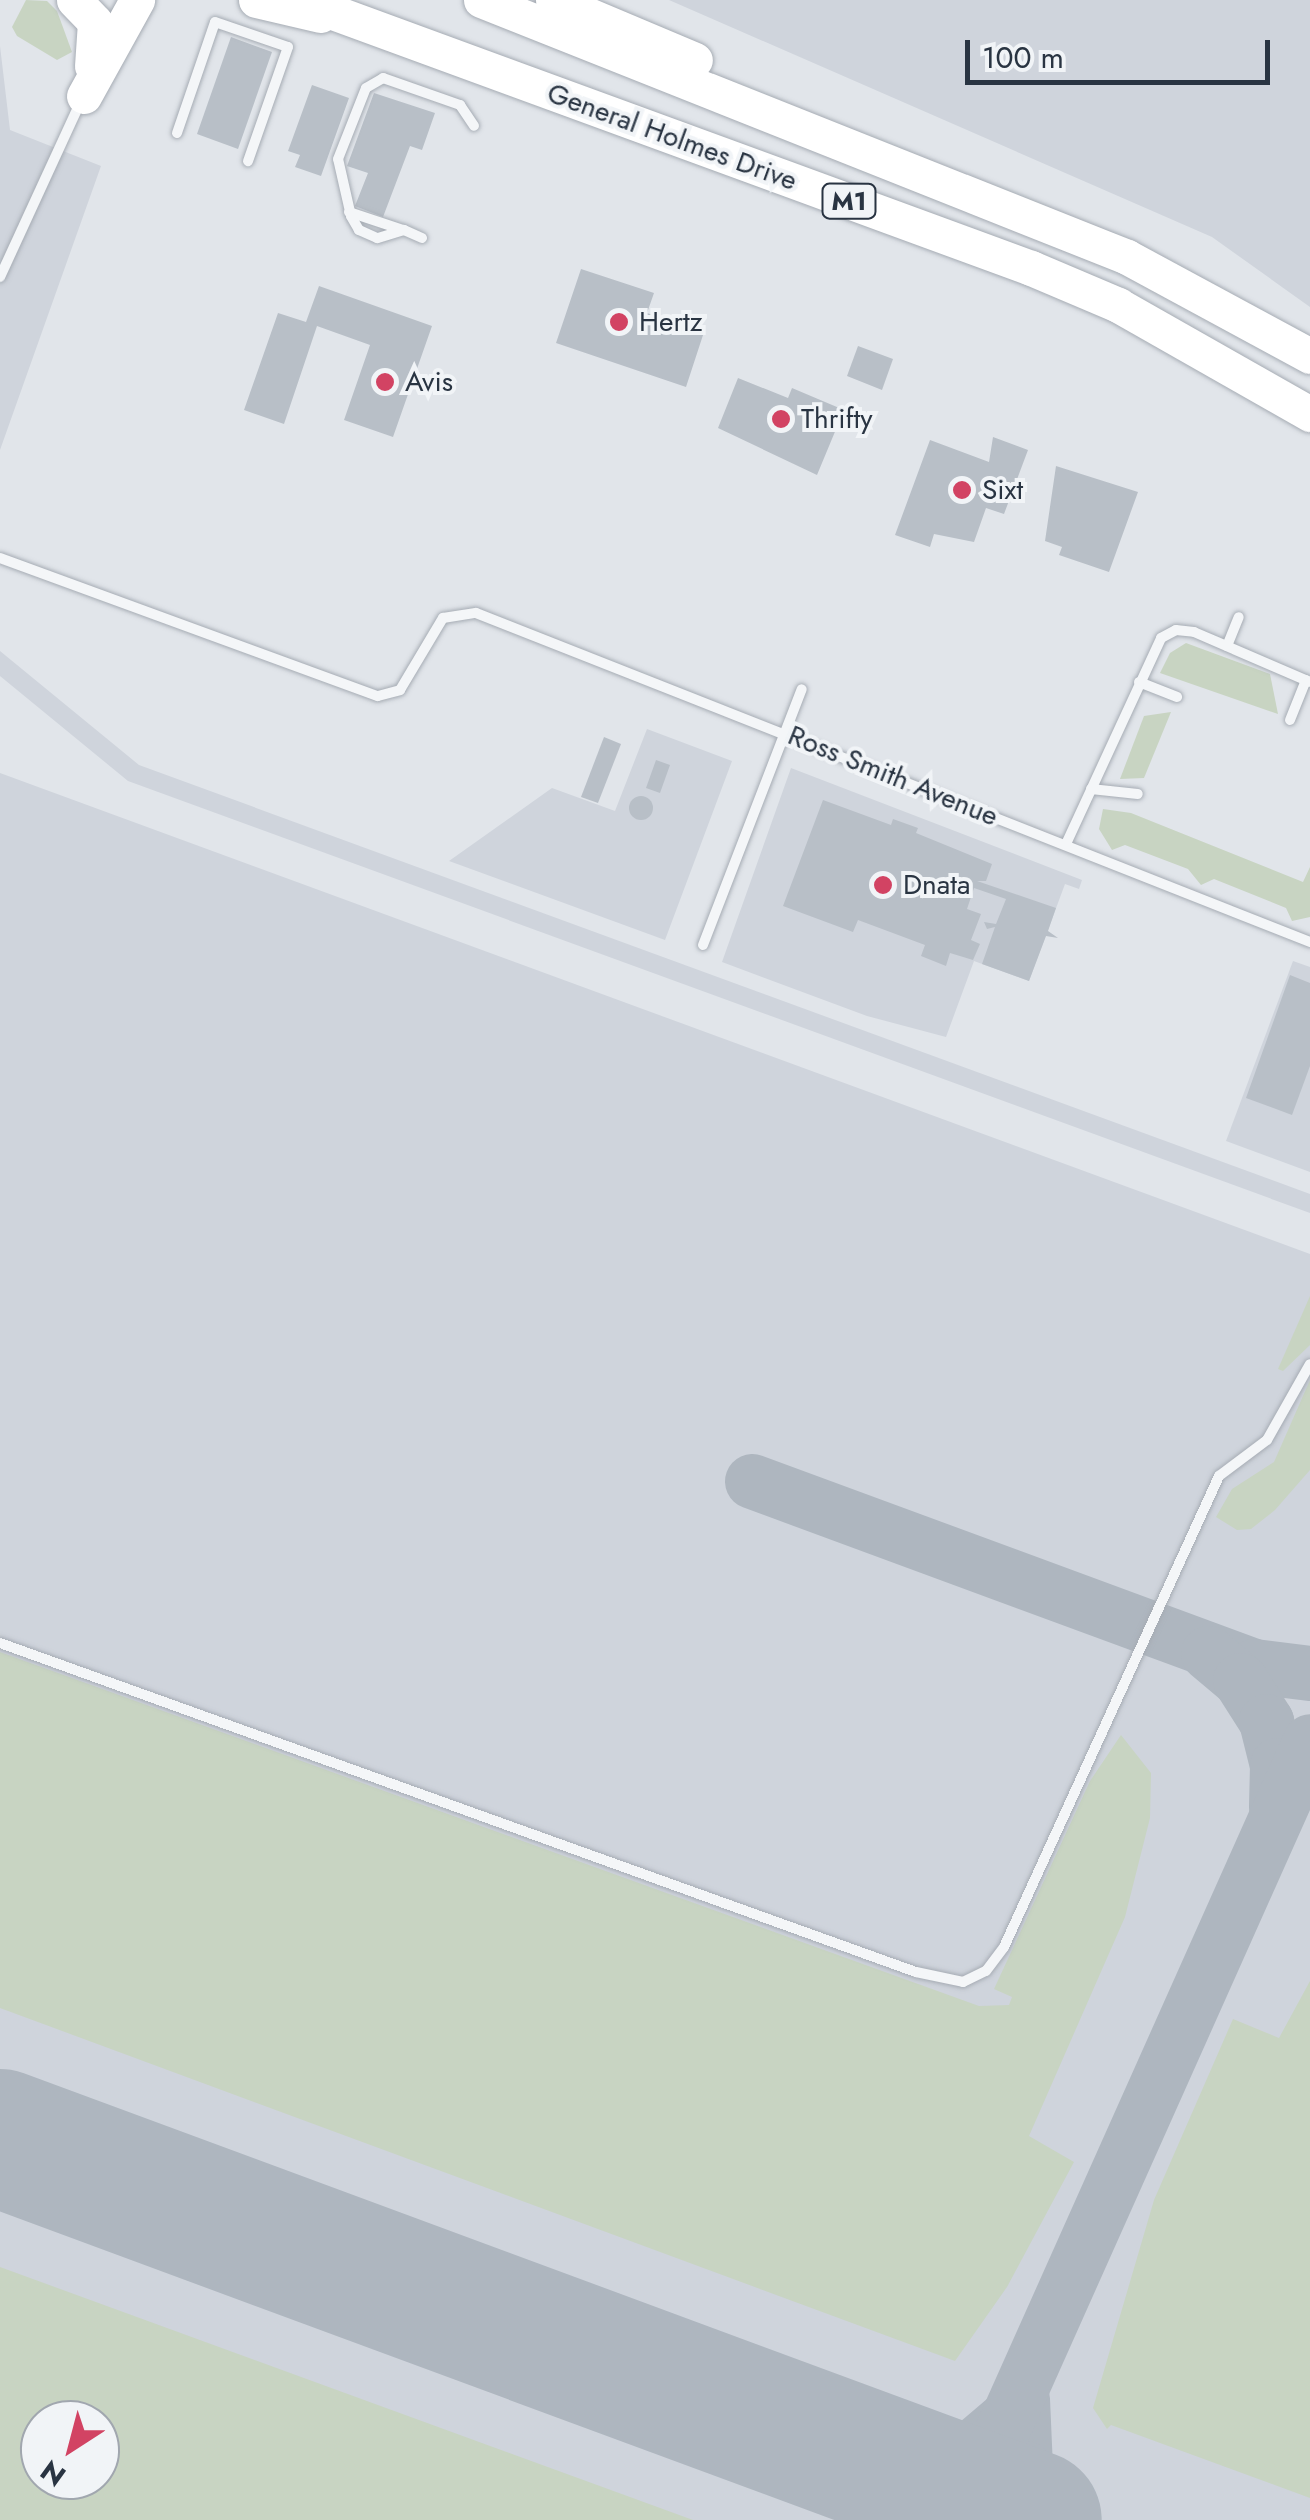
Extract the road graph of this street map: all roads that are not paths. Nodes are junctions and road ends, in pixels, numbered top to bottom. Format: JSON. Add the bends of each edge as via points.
{"nodes":[{"id":1,"x":74,"y":0,"type":"edge"},
{"id":2,"x":137,"y":0,"type":"edge"},
{"id":3,"x":256,"y":0,"type":"edge"},
{"id":4,"x":300,"y":0,"type":"edge"},
{"id":5,"x":481,"y":0,"type":"edge"},
{"id":6,"x":553,"y":0,"type":"edge"},
{"id":7,"x":370,"y":27,"type":"junction"},
{"id":8,"x":84,"y":96,"type":"junction"},
{"id":9,"x":474,"y":126,"type":"dead end"},
{"id":10,"x":177,"y":132,"type":"dead end"},
{"id":11,"x":248,"y":161,"type":"dead end"},
{"id":12,"x":422,"y":238,"type":"dead end"},
{"id":13,"x":0,"y":277,"type":"edge"},
{"id":14,"x":1310,"y":344,"type":"edge"},
{"id":15,"x":1310,"y":356,"type":"edge"},
{"id":16,"x":1310,"y":414,"type":"edge"},
{"id":17,"x":0,"y":558,"type":"edge"},
{"id":18,"x":1239,"y":617,"type":"dead end"},
{"id":19,"x":1227,"y":646,"type":"junction"},
{"id":20,"x":1308,"y":681,"type":"edge"},
{"id":21,"x":1139,"y":682,"type":"junction"},
{"id":22,"x":802,"y":689,"type":"dead end"},
{"id":23,"x":1177,"y":697,"type":"dead end"},
{"id":24,"x":1290,"y":720,"type":"dead end"},
{"id":25,"x":782,"y":732,"type":"junction"},
{"id":26,"x":1090,"y":789,"type":"junction"},
{"id":27,"x":1138,"y":794,"type":"dead end"},
{"id":28,"x":1066,"y":844,"type":"junction"},
{"id":29,"x":1310,"y":942,"type":"edge"},
{"id":30,"x":703,"y":945,"type":"dead end"},
{"id":31,"x":1310,"y":1364,"type":"edge"},
{"id":32,"x":0,"y":1643,"type":"edge"}],
"edges":[{"from":1,"to":8,"type":"highway","via":[[91,14],[97,44]]},
{"from":2,"to":8,"type":"highway"},
{"from":3,"to":7,"type":"highway"},
{"from":4,"to":7,"type":"highway","name":"General Holmes Drive","number":"M1"},
{"from":5,"to":15,"type":"highway","name":"General Holmes Drive","number":"M1","via":[[1127,257]]},
{"from":6,"to":14,"type":"highway","via":[[1127,238],[1267,310]]},
{"from":7,"to":16,"type":"highway","name":"General Holmes Drive","number":"M1","via":[[1031,268],[1118,305]]},
{"from":8,"to":13,"type":"lane"},
{"from":9,"to":12,"type":"lane","via":[[460,105],[373,80],[338,159],[350,212],[359,230],[377,238],[404,230]]},
{"from":10,"to":11,"type":"lane","via":[[214,22],[288,47]]},
{"from":17,"to":25,"type":"lane","name":"Ross Smith Avenue","via":[[378,696],[400,690],[443,618],[476,613]]},
{"from":18,"to":19,"type":"lane"},
{"from":19,"to":20,"type":"lane"},
{"from":19,"to":21,"type":"lane","via":[[1176,630],[1161,638]]},
{"from":20,"to":24,"type":"lane"},
{"from":21,"to":23,"type":"lane"},
{"from":21,"to":26,"type":"lane"},
{"from":22,"to":25,"type":"lane"},
{"from":25,"to":28,"type":"lane","name":"Ross Smith Avenue"},
{"from":25,"to":30,"type":"lane"},
{"from":26,"to":27,"type":"lane"},
{"from":26,"to":28,"type":"lane"},
{"from":28,"to":29,"type":"lane","name":"Ross Smith Avenue"},
{"from":31,"to":32,"type":"lane","via":[[1271,1434],[1219,1476],[1004,1947],[986,1971],[963,1982],[916,1972]]}]}
